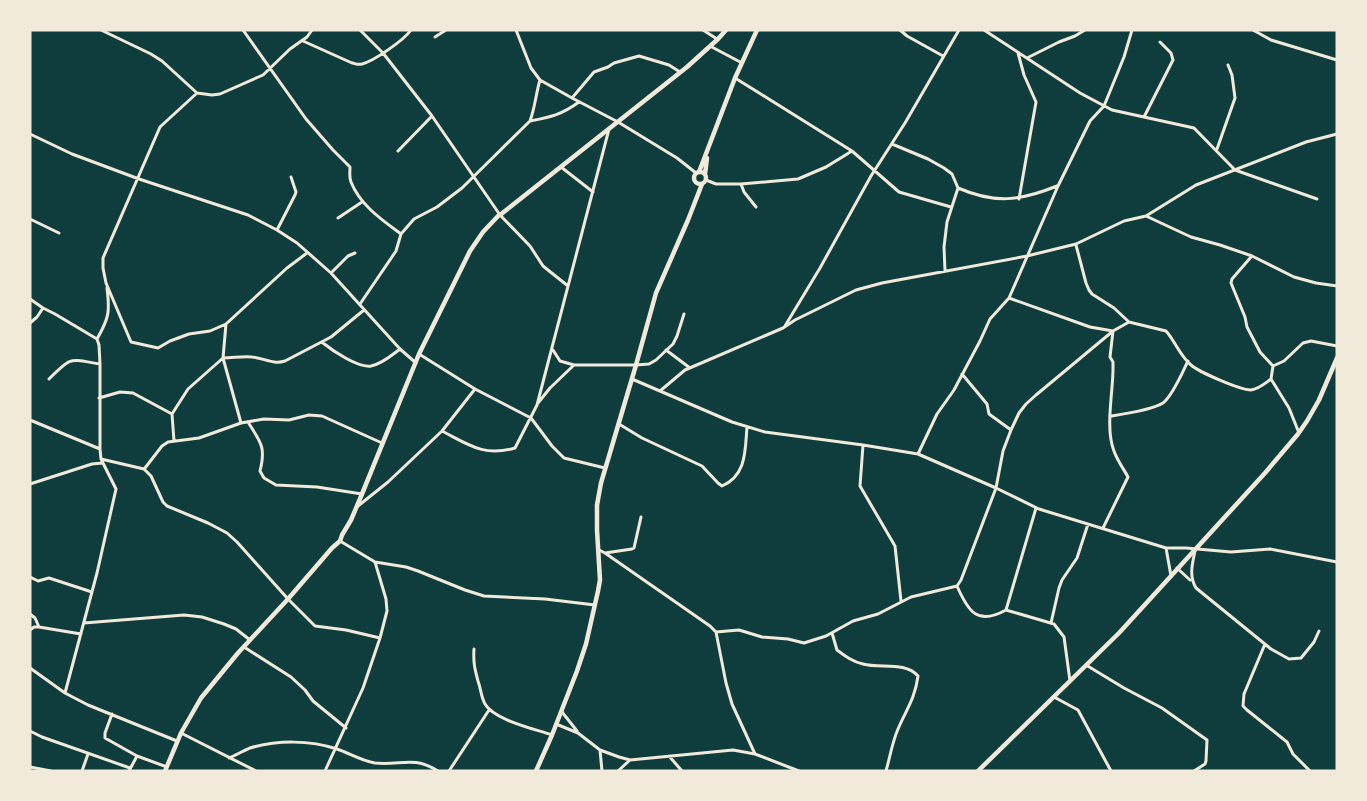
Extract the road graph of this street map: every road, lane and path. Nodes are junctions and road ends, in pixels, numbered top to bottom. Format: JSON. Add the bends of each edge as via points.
{"nodes":[{"id":1,"x":101,"y":30,"type":"edge"},
{"id":2,"x":243,"y":30,"type":"edge"},
{"id":3,"x":312,"y":30,"type":"edge"},
{"id":4,"x":360,"y":30,"type":"edge"},
{"id":5,"x":411,"y":30,"type":"edge"},
{"id":6,"x":446,"y":30,"type":"edge"},
{"id":7,"x":516,"y":30,"type":"edge"},
{"id":8,"x":703,"y":30,"type":"edge"},
{"id":9,"x":726,"y":30,"type":"edge"},
{"id":10,"x":757,"y":30,"type":"edge"},
{"id":11,"x":901,"y":30,"type":"edge"},
{"id":12,"x":959,"y":30,"type":"edge"},
{"id":13,"x":984,"y":30,"type":"edge"},
{"id":14,"x":1085,"y":30,"type":"edge"},
{"id":15,"x":1132,"y":30,"type":"edge"},
{"id":16,"x":1253,"y":30,"type":"edge"},
{"id":17,"x":435,"y":37,"type":"dead end"},
{"id":18,"x":718,"y":39,"type":"junction"},
{"id":19,"x":303,"y":41,"type":"junction"},
{"id":20,"x":1160,"y":42,"type":"dead end"},
{"id":21,"x":710,"y":46,"type":"junction"},
{"id":22,"x":1017,"y":51,"type":"junction"},
{"id":23,"x":382,"y":53,"type":"junction"},
{"id":24,"x":943,"y":56,"type":"junction"},
{"id":25,"x":1027,"y":58,"type":"junction"},
{"id":26,"x":1337,"y":60,"type":"edge"},
{"id":27,"x":742,"y":63,"type":"junction"},
{"id":28,"x":1228,"y":65,"type":"dead end"},
{"id":29,"x":270,"y":69,"type":"junction"},
{"id":30,"x":680,"y":72,"type":"junction"},
{"id":31,"x":735,"y":78,"type":"junction"},
{"id":32,"x":540,"y":80,"type":"junction"},
{"id":33,"x":197,"y":93,"type":"junction"},
{"id":34,"x":572,"y":98,"type":"junction"},
{"id":35,"x":579,"y":102,"type":"junction"},
{"id":36,"x":1104,"y":106,"type":"junction"},
{"id":37,"x":432,"y":116,"type":"junction"},
{"id":38,"x":1144,"y":117,"type":"junction"},
{"id":39,"x":530,"y":121,"type":"junction"},
{"id":40,"x":618,"y":122,"type":"junction"},
{"id":41,"x":609,"y":128,"type":"junction"},
{"id":42,"x":30,"y":134,"type":"edge"},
{"id":43,"x":1337,"y":134,"type":"edge"},
{"id":44,"x":892,"y":144,"type":"junction"},
{"id":45,"x":1216,"y":150,"type":"junction"},
{"id":46,"x":852,"y":151,"type":"junction"},
{"id":47,"x":398,"y":152,"type":"dead end"},
{"id":48,"x":561,"y":167,"type":"junction"},
{"id":49,"x":875,"y":170,"type":"junction"},
{"id":50,"x":1235,"y":170,"type":"junction"},
{"id":51,"x":700,"y":173,"type":"junction"},
{"id":52,"x":474,"y":176,"type":"junction"},
{"id":53,"x":291,"y":177,"type":"dead end"},
{"id":54,"x":139,"y":179,"type":"junction"},
{"id":55,"x":706,"y":180,"type":"junction"},
{"id":56,"x":696,"y":182,"type":"junction"},
{"id":57,"x":702,"y":184,"type":"junction"},
{"id":58,"x":741,"y":184,"type":"junction"},
{"id":59,"x":1058,"y":186,"type":"junction"},
{"id":60,"x":958,"y":188,"type":"junction"},
{"id":61,"x":593,"y":192,"type":"junction"},
{"id":62,"x":696,"y":199,"type":"junction"},
{"id":63,"x":1019,"y":199,"type":"junction"},
{"id":64,"x":1317,"y":199,"type":"dead end"},
{"id":65,"x":362,"y":202,"type":"junction"},
{"id":66,"x":756,"y":207,"type":"dead end"},
{"id":67,"x":951,"y":207,"type":"junction"},
{"id":68,"x":500,"y":215,"type":"junction"},
{"id":69,"x":1146,"y":216,"type":"junction"},
{"id":70,"x":338,"y":218,"type":"dead end"},
{"id":71,"x":30,"y":219,"type":"edge"},
{"id":72,"x":277,"y":230,"type":"junction"},
{"id":73,"x":59,"y":233,"type":"dead end"},
{"id":74,"x":401,"y":234,"type":"junction"},
{"id":75,"x":1076,"y":244,"type":"junction"},
{"id":76,"x":308,"y":253,"type":"junction"},
{"id":77,"x":355,"y":253,"type":"dead end"},
{"id":78,"x":1027,"y":256,"type":"junction"},
{"id":79,"x":1252,"y":256,"type":"junction"},
{"id":80,"x":945,"y":271,"type":"junction"},
{"id":81,"x":331,"y":273,"type":"junction"},
{"id":82,"x":106,"y":283,"type":"junction"},
{"id":83,"x":568,"y":286,"type":"junction"},
{"id":84,"x":1337,"y":286,"type":"edge"},
{"id":85,"x":1009,"y":298,"type":"junction"},
{"id":86,"x":30,"y":299,"type":"edge"},
{"id":87,"x":360,"y":304,"type":"junction"},
{"id":88,"x":43,"y":308,"type":"junction"},
{"id":89,"x":364,"y":310,"type":"junction"},
{"id":90,"x":684,"y":314,"type":"dead end"},
{"id":91,"x":1129,"y":322,"type":"junction"},
{"id":92,"x":30,"y":323,"type":"edge"},
{"id":93,"x":226,"y":324,"type":"junction"},
{"id":94,"x":783,"y":328,"type":"junction"},
{"id":95,"x":1113,"y":331,"type":"junction"},
{"id":96,"x":98,"y":339,"type":"junction"},
{"id":97,"x":323,"y":343,"type":"junction"},
{"id":98,"x":1337,"y":346,"type":"edge"},
{"id":99,"x":552,"y":348,"type":"junction"},
{"id":100,"x":400,"y":349,"type":"junction"},
{"id":101,"x":666,"y":350,"type":"junction"},
{"id":102,"x":419,"y":354,"type":"junction"},
{"id":103,"x":223,"y":358,"type":"junction"},
{"id":104,"x":1337,"y":358,"type":"edge"},
{"id":105,"x":1188,"y":361,"type":"junction"},
{"id":106,"x":416,"y":363,"type":"junction"},
{"id":107,"x":100,"y":364,"type":"junction"},
{"id":108,"x":574,"y":365,"type":"junction"},
{"id":109,"x":636,"y":365,"type":"junction"},
{"id":110,"x":1273,"y":366,"type":"junction"},
{"id":111,"x":690,"y":368,"type":"junction"},
{"id":112,"x":962,"y":375,"type":"junction"},
{"id":113,"x":49,"y":378,"type":"dead end"},
{"id":114,"x":632,"y":379,"type":"junction"},
{"id":115,"x":1270,"y":379,"type":"junction"},
{"id":116,"x":475,"y":389,"type":"junction"},
{"id":117,"x":660,"y":391,"type":"junction"},
{"id":118,"x":99,"y":398,"type":"junction"},
{"id":119,"x":537,"y":405,"type":"junction"},
{"id":120,"x":172,"y":414,"type":"junction"},
{"id":121,"x":1111,"y":416,"type":"junction"},
{"id":122,"x":531,"y":418,"type":"junction"},
{"id":123,"x":30,"y":420,"type":"edge"},
{"id":124,"x":249,"y":422,"type":"junction"},
{"id":125,"x":241,"y":423,"type":"junction"},
{"id":126,"x":619,"y":424,"type":"junction"},
{"id":127,"x":747,"y":427,"type":"junction"},
{"id":128,"x":1011,"y":430,"type":"junction"},
{"id":129,"x":442,"y":431,"type":"junction"},
{"id":130,"x":1299,"y":433,"type":"junction"},
{"id":131,"x":174,"y":441,"type":"junction"},
{"id":132,"x":382,"y":443,"type":"junction"},
{"id":133,"x":863,"y":445,"type":"junction"},
{"id":134,"x":100,"y":449,"type":"junction"},
{"id":135,"x":918,"y":454,"type":"junction"},
{"id":136,"x":101,"y":459,"type":"junction"},
{"id":137,"x":606,"y":468,"type":"junction"},
{"id":138,"x":144,"y":469,"type":"junction"},
{"id":139,"x":30,"y":484,"type":"edge"},
{"id":140,"x":996,"y":488,"type":"junction"},
{"id":141,"x":362,"y":494,"type":"junction"},
{"id":142,"x":356,"y":508,"type":"junction"},
{"id":143,"x":1036,"y":508,"type":"junction"},
{"id":144,"x":642,"y":517,"type":"dead end"},
{"id":145,"x":1088,"y":524,"type":"junction"},
{"id":146,"x":1103,"y":528,"type":"junction"},
{"id":147,"x":340,"y":540,"type":"junction"},
{"id":148,"x":1166,"y":548,"type":"junction"},
{"id":149,"x":1195,"y":549,"type":"junction"},
{"id":150,"x":598,"y":550,"type":"junction"},
{"id":151,"x":605,"y":553,"type":"junction"},
{"id":152,"x":375,"y":562,"type":"junction"},
{"id":153,"x":1337,"y":562,"type":"edge"},
{"id":154,"x":1178,"y":568,"type":"junction"},
{"id":155,"x":1171,"y":576,"type":"junction"},
{"id":156,"x":30,"y":577,"type":"edge"},
{"id":157,"x":1192,"y":581,"type":"junction"},
{"id":158,"x":957,"y":586,"type":"junction"},
{"id":159,"x":92,"y":592,"type":"junction"},
{"id":160,"x":288,"y":599,"type":"junction"},
{"id":161,"x":901,"y":601,"type":"junction"},
{"id":162,"x":595,"y":605,"type":"junction"},
{"id":163,"x":1006,"y":610,"type":"junction"},
{"id":164,"x":30,"y":615,"type":"edge"},
{"id":165,"x":84,"y":623,"type":"junction"},
{"id":166,"x":1051,"y":623,"type":"junction"},
{"id":167,"x":39,"y":627,"type":"junction"},
{"id":168,"x":30,"y":630,"type":"edge"},
{"id":169,"x":1319,"y":631,"type":"dead end"},
{"id":170,"x":716,"y":632,"type":"junction"},
{"id":171,"x":832,"y":633,"type":"junction"},
{"id":172,"x":81,"y":634,"type":"junction"},
{"id":173,"x":380,"y":638,"type":"junction"},
{"id":174,"x":250,"y":640,"type":"junction"},
{"id":175,"x":1265,"y":644,"type":"junction"},
{"id":176,"x":244,"y":647,"type":"junction"},
{"id":177,"x":474,"y":649,"type":"dead end"},
{"id":178,"x":1086,"y":666,"type":"junction"},
{"id":179,"x":30,"y":668,"type":"edge"},
{"id":180,"x":1070,"y":681,"type":"junction"},
{"id":181,"x":65,"y":693,"type":"junction"},
{"id":182,"x":1054,"y":697,"type":"junction"},
{"id":183,"x":489,"y":710,"type":"junction"},
{"id":184,"x":562,"y":712,"type":"junction"},
{"id":185,"x":112,"y":714,"type":"junction"},
{"id":186,"x":556,"y":724,"type":"junction"},
{"id":187,"x":346,"y":728,"type":"junction"},
{"id":188,"x":30,"y":731,"type":"edge"},
{"id":189,"x":181,"y":733,"type":"junction"},
{"id":190,"x":578,"y":733,"type":"junction"},
{"id":191,"x":552,"y":735,"type":"junction"},
{"id":192,"x":177,"y":741,"type":"junction"},
{"id":193,"x":336,"y":748,"type":"junction"},
{"id":194,"x":600,"y":750,"type":"junction"},
{"id":195,"x":755,"y":753,"type":"junction"},
{"id":196,"x":88,"y":754,"type":"junction"},
{"id":197,"x":137,"y":756,"type":"junction"},
{"id":198,"x":669,"y":756,"type":"junction"},
{"id":199,"x":229,"y":758,"type":"junction"},
{"id":200,"x":630,"y":760,"type":"junction"},
{"id":201,"x":30,"y":767,"type":"edge"},
{"id":202,"x":166,"y":769,"type":"edge"},
{"id":203,"x":129,"y":770,"type":"edge"},
{"id":204,"x":51,"y":771,"type":"edge"},
{"id":205,"x":82,"y":771,"type":"edge"},
{"id":206,"x":256,"y":771,"type":"edge"},
{"id":207,"x":325,"y":771,"type":"edge"},
{"id":208,"x":438,"y":771,"type":"edge"},
{"id":209,"x":449,"y":771,"type":"edge"},
{"id":210,"x":536,"y":771,"type":"edge"},
{"id":211,"x":602,"y":771,"type":"edge"},
{"id":212,"x":618,"y":771,"type":"edge"},
{"id":213,"x":682,"y":771,"type":"edge"},
{"id":214,"x":799,"y":771,"type":"edge"},
{"id":215,"x":886,"y":771,"type":"edge"},
{"id":216,"x":978,"y":771,"type":"edge"},
{"id":217,"x":1111,"y":771,"type":"edge"},
{"id":218,"x":1194,"y":771,"type":"edge"},
{"id":219,"x":1310,"y":771,"type":"edge"}],
"edges":[{"from":1,"to":33,"type":"street","via":[[162,61]]},
{"from":2,"to":29,"type":"street"},
{"from":3,"to":19,"type":"street"},
{"from":4,"to":23,"type":"street"},
{"from":5,"to":23,"type":"street"},
{"from":6,"to":17,"type":"street"},
{"from":7,"to":32,"type":"street"},
{"from":8,"to":18,"type":"street"},
{"from":9,"to":18,"type":"main road"},
{"from":10,"to":27,"type":"main road"},
{"from":11,"to":24,"type":"street"},
{"from":12,"to":24,"type":"street"},
{"from":13,"to":22,"type":"street"},
{"from":14,"to":25,"type":"street"},
{"from":15,"to":36,"type":"street"},
{"from":16,"to":26,"type":"street","via":[[1271,40]]},
{"from":18,"to":21,"type":"main road"},
{"from":19,"to":23,"type":"street","via":[[352,63],[366,63]]},
{"from":19,"to":29,"type":"street"},
{"from":20,"to":38,"type":"street","via":[[1173,60]]},
{"from":21,"to":27,"type":"street"},
{"from":21,"to":30,"type":"main road"},
{"from":22,"to":25,"type":"street"},
{"from":22,"to":63,"type":"street","via":[[1036,102]]},
{"from":23,"to":37,"type":"street"},
{"from":24,"to":44,"type":"street"},
{"from":25,"to":36,"type":"street"},
{"from":27,"to":31,"type":"main road"},
{"from":28,"to":45,"type":"street","via":[[1235,98]]},
{"from":29,"to":33,"type":"street","via":[[220,94]]},
{"from":29,"to":65,"type":"street","via":[[306,119],[350,167],[351,181]]},
{"from":30,"to":34,"type":"street","via":[[639,56],[594,72]]},
{"from":30,"to":40,"type":"main road"},
{"from":31,"to":46,"type":"street"},
{"from":31,"to":51,"type":"main road"},
{"from":32,"to":34,"type":"street"},
{"from":32,"to":39,"type":"street"},
{"from":33,"to":54,"type":"street","via":[[160,127]]},
{"from":34,"to":35,"type":"street"},
{"from":35,"to":39,"type":"street","via":[[554,116]]},
{"from":35,"to":40,"type":"street"},
{"from":36,"to":38,"type":"street"},
{"from":36,"to":59,"type":"street","via":[[1090,121]]},
{"from":37,"to":47,"type":"street"},
{"from":37,"to":52,"type":"street"},
{"from":38,"to":45,"type":"street","via":[[1194,128]]},
{"from":39,"to":52,"type":"street"},
{"from":40,"to":41,"type":"main road"},
{"from":40,"to":51,"type":"street"},
{"from":41,"to":48,"type":"main road"},
{"from":41,"to":61,"type":"street"},
{"from":42,"to":54,"type":"street"},
{"from":43,"to":50,"type":"street"},
{"from":44,"to":49,"type":"street"},
{"from":44,"to":60,"type":"street","via":[[944,168],[952,174]]},
{"from":45,"to":50,"type":"street"},
{"from":46,"to":49,"type":"street"},
{"from":46,"to":58,"type":"street","via":[[798,178]]},
{"from":48,"to":61,"type":"street"},
{"from":48,"to":68,"type":"main road"},
{"from":49,"to":67,"type":"street","via":[[899,192]]},
{"from":49,"to":94,"type":"street"},
{"from":50,"to":64,"type":"street"},
{"from":50,"to":69,"type":"street","via":[[1196,185]]},
{"from":51,"to":55,"type":"main road"},
{"from":51,"to":56,"type":"main road","via":[[694,179]]},
{"from":52,"to":68,"type":"street"},
{"from":52,"to":74,"type":"street","via":[[451,197],[414,219]]},
{"from":53,"to":72,"type":"street","via":[[296,192]]},
{"from":54,"to":72,"type":"street","via":[[248,215]]},
{"from":54,"to":82,"type":"street","via":[[104,258]]},
{"from":55,"to":57,"type":"main road"},
{"from":55,"to":58,"type":"street"},
{"from":56,"to":57,"type":"main road"},
{"from":56,"to":62,"type":"main road"},
{"from":57,"to":62,"type":"main road"},
{"from":58,"to":66,"type":"street"},
{"from":59,"to":63,"type":"street"},
{"from":59,"to":78,"type":"street"},
{"from":60,"to":63,"type":"street","via":[[997,199]]},
{"from":60,"to":67,"type":"street"},
{"from":61,"to":83,"type":"street"},
{"from":62,"to":109,"type":"main road","via":[[656,293]]},
{"from":65,"to":70,"type":"street"},
{"from":65,"to":74,"type":"street"},
{"from":67,"to":80,"type":"street","via":[[944,247]]},
{"from":68,"to":83,"type":"street","via":[[543,266]]},
{"from":68,"to":102,"type":"main road","via":[[470,251]]},
{"from":69,"to":75,"type":"street","via":[[1124,221]]},
{"from":69,"to":79,"type":"street","via":[[1191,237]]},
{"from":71,"to":73,"type":"street"},
{"from":72,"to":76,"type":"street"},
{"from":74,"to":87,"type":"street","via":[[396,251]]},
{"from":75,"to":78,"type":"street"},
{"from":75,"to":91,"type":"street","via":[[1089,290]]},
{"from":76,"to":81,"type":"street"},
{"from":76,"to":93,"type":"street"},
{"from":77,"to":81,"type":"street"},
{"from":78,"to":80,"type":"street"},
{"from":78,"to":85,"type":"street"},
{"from":79,"to":84,"type":"street","via":[[1294,277]]},
{"from":79,"to":110,"type":"street","via":[[1231,283],[1247,327],[1260,352]]},
{"from":80,"to":94,"type":"street","via":[[856,290]]},
{"from":81,"to":87,"type":"street"},
{"from":82,"to":93,"type":"street","via":[[131,342],[158,348]]},
{"from":82,"to":96,"type":"street","via":[[109,309]]},
{"from":83,"to":99,"type":"street"},
{"from":85,"to":95,"type":"street","via":[[1089,327]]},
{"from":85,"to":112,"type":"street","via":[[990,318]]},
{"from":86,"to":88,"type":"street"},
{"from":87,"to":89,"type":"street"},
{"from":88,"to":92,"type":"street"},
{"from":88,"to":96,"type":"street"},
{"from":89,"to":97,"type":"street"},
{"from":89,"to":100,"type":"street"},
{"from":90,"to":101,"type":"street","via":[[677,336]]},
{"from":91,"to":95,"type":"street"},
{"from":91,"to":105,"type":"street","via":[[1166,331]]},
{"from":93,"to":103,"type":"street"},
{"from":94,"to":111,"type":"street"},
{"from":95,"to":121,"type":"street"},
{"from":95,"to":128,"type":"street","via":[[1026,404]]},
{"from":96,"to":107,"type":"street"},
{"from":97,"to":100,"type":"street","via":[[367,366]]},
{"from":97,"to":103,"type":"street","via":[[279,363],[256,357]]},
{"from":98,"to":110,"type":"street","via":[[1303,343]]},
{"from":99,"to":108,"type":"street","via":[[560,361]]},
{"from":99,"to":119,"type":"street"},
{"from":100,"to":106,"type":"street"},
{"from":101,"to":109,"type":"street","via":[[649,364]]},
{"from":101,"to":111,"type":"street"},
{"from":102,"to":106,"type":"main road"},
{"from":102,"to":116,"type":"street"},
{"from":103,"to":120,"type":"street","via":[[188,389]]},
{"from":103,"to":125,"type":"street"},
{"from":104,"to":130,"type":"main road"},
{"from":105,"to":115,"type":"street","via":[[1242,389],[1262,387]]},
{"from":105,"to":121,"type":"street","via":[[1163,402]]},
{"from":106,"to":132,"type":"main road"},
{"from":107,"to":113,"type":"street","via":[[72,359]]},
{"from":107,"to":118,"type":"street"},
{"from":108,"to":109,"type":"street"},
{"from":108,"to":119,"type":"street"},
{"from":109,"to":114,"type":"main road"},
{"from":110,"to":115,"type":"street"},
{"from":111,"to":117,"type":"street"},
{"from":112,"to":128,"type":"street","via":[[987,404],[989,414]]},
{"from":112,"to":135,"type":"street"},
{"from":114,"to":117,"type":"street"},
{"from":114,"to":126,"type":"main road"},
{"from":115,"to":130,"type":"street","via":[[1289,408]]},
{"from":116,"to":122,"type":"street"},
{"from":116,"to":129,"type":"street"},
{"from":117,"to":127,"type":"street"},
{"from":118,"to":120,"type":"street","via":[[133,393]]},
{"from":118,"to":134,"type":"street"},
{"from":119,"to":122,"type":"street"},
{"from":120,"to":131,"type":"street"},
{"from":121,"to":146,"type":"street","via":[[1114,452],[1128,477]]},
{"from":122,"to":129,"type":"street","via":[[515,448],[508,450],[478,449]]},
{"from":122,"to":137,"type":"street","via":[[564,458]]},
{"from":123,"to":134,"type":"street"},
{"from":124,"to":125,"type":"street"},
{"from":124,"to":132,"type":"street","via":[[322,416]]},
{"from":124,"to":141,"type":"street","via":[[263,450],[260,471],[271,483]]},
{"from":125,"to":131,"type":"street","via":[[199,438]]},
{"from":126,"to":127,"type":"street","via":[[702,466],[722,486],[740,471]]},
{"from":126,"to":137,"type":"main road"},
{"from":127,"to":133,"type":"street"},
{"from":128,"to":140,"type":"street"},
{"from":129,"to":142,"type":"street"},
{"from":130,"to":149,"type":"main road"},
{"from":131,"to":138,"type":"street","via":[[162,446]]},
{"from":132,"to":141,"type":"main road"},
{"from":133,"to":135,"type":"street"},
{"from":133,"to":161,"type":"street","via":[[860,486],[895,546]]},
{"from":134,"to":136,"type":"street"},
{"from":135,"to":140,"type":"street"},
{"from":136,"to":138,"type":"street"},
{"from":136,"to":139,"type":"street","via":[[102,463]]},
{"from":136,"to":159,"type":"street","via":[[116,489]]},
{"from":137,"to":150,"type":"main road","via":[[597,505]]},
{"from":138,"to":160,"type":"street","via":[[167,506],[227,533]]},
{"from":140,"to":143,"type":"street"},
{"from":140,"to":158,"type":"street"},
{"from":141,"to":142,"type":"main road"},
{"from":142,"to":147,"type":"main road"},
{"from":143,"to":145,"type":"street"},
{"from":143,"to":163,"type":"street"},
{"from":144,"to":151,"type":"street","via":[[634,548]]},
{"from":145,"to":146,"type":"street"},
{"from":145,"to":166,"type":"street","via":[[1077,558],[1059,588]]},
{"from":146,"to":148,"type":"street"},
{"from":147,"to":152,"type":"street"},
{"from":147,"to":160,"type":"main road"},
{"from":148,"to":149,"type":"street"},
{"from":148,"to":155,"type":"street"},
{"from":149,"to":153,"type":"street","via":[[1270,549]]},
{"from":149,"to":154,"type":"main road"},
{"from":149,"to":157,"type":"street"},
{"from":150,"to":151,"type":"street"},
{"from":150,"to":162,"type":"main road","via":[[600,580]]},
{"from":151,"to":170,"type":"street"},
{"from":152,"to":162,"type":"street","via":[[418,571],[484,596]]},
{"from":152,"to":173,"type":"street","via":[[387,611]]},
{"from":154,"to":155,"type":"main road"},
{"from":154,"to":157,"type":"street"},
{"from":155,"to":178,"type":"main road"},
{"from":156,"to":159,"type":"street","via":[[38,581],[49,578]]},
{"from":157,"to":175,"type":"street"},
{"from":158,"to":161,"type":"street"},
{"from":158,"to":163,"type":"street","via":[[972,612],[994,617]]},
{"from":159,"to":165,"type":"street"},
{"from":160,"to":173,"type":"street","via":[[315,626]]},
{"from":160,"to":174,"type":"main road"},
{"from":161,"to":171,"type":"street"},
{"from":162,"to":184,"type":"main road"},
{"from":163,"to":166,"type":"street"},
{"from":164,"to":167,"type":"street"},
{"from":165,"to":172,"type":"street"},
{"from":165,"to":174,"type":"street","via":[[184,615],[224,624]]},
{"from":166,"to":180,"type":"street","via":[[1064,637]]},
{"from":167,"to":168,"type":"street"},
{"from":167,"to":172,"type":"street"},
{"from":169,"to":175,"type":"street","via":[[1301,658],[1289,659]]},
{"from":170,"to":171,"type":"street","via":[[739,630],[762,638],[804,643]]},
{"from":170,"to":195,"type":"street","via":[[732,704]]},
{"from":171,"to":215,"type":"street","via":[[837,650],[854,661],[906,667],[918,676]]},
{"from":172,"to":181,"type":"street"},
{"from":173,"to":187,"type":"street"},
{"from":174,"to":176,"type":"main road"},
{"from":175,"to":219,"type":"street","via":[[1244,694],[1243,706],[1287,742]]},
{"from":176,"to":187,"type":"street","via":[[291,677]]},
{"from":176,"to":189,"type":"main road","via":[[201,698]]},
{"from":177,"to":183,"type":"street","via":[[475,673]]},
{"from":178,"to":180,"type":"main road"},
{"from":178,"to":218,"type":"street","via":[[1162,708],[1207,740],[1206,761]]},
{"from":179,"to":181,"type":"street"},
{"from":180,"to":182,"type":"main road"},
{"from":181,"to":185,"type":"street"},
{"from":182,"to":216,"type":"main road"},
{"from":182,"to":217,"type":"street","via":[[1078,710]]},
{"from":183,"to":191,"type":"street"},
{"from":183,"to":209,"type":"street"},
{"from":184,"to":186,"type":"main road"},
{"from":184,"to":190,"type":"street"},
{"from":185,"to":192,"type":"street"},
{"from":185,"to":197,"type":"street","via":[[104,737]]},
{"from":186,"to":190,"type":"street"},
{"from":186,"to":191,"type":"main road"},
{"from":187,"to":193,"type":"street"},
{"from":188,"to":196,"type":"street"},
{"from":189,"to":192,"type":"main road"},
{"from":189,"to":199,"type":"street"},
{"from":190,"to":194,"type":"street"},
{"from":191,"to":210,"type":"main road"},
{"from":192,"to":202,"type":"main road"},
{"from":193,"to":199,"type":"street","via":[[286,742],[249,749]]},
{"from":193,"to":207,"type":"street"},
{"from":193,"to":208,"type":"street","via":[[375,763],[417,762]]},
{"from":194,"to":200,"type":"street"},
{"from":194,"to":211,"type":"street"},
{"from":195,"to":198,"type":"street","via":[[733,750]]},
{"from":195,"to":214,"type":"street"},
{"from":196,"to":203,"type":"street"},
{"from":196,"to":205,"type":"street"},
{"from":197,"to":202,"type":"street"},
{"from":197,"to":203,"type":"street"},
{"from":198,"to":200,"type":"street"},
{"from":198,"to":213,"type":"street"},
{"from":199,"to":206,"type":"street"},
{"from":200,"to":212,"type":"street"},
{"from":201,"to":204,"type":"street"}]}
